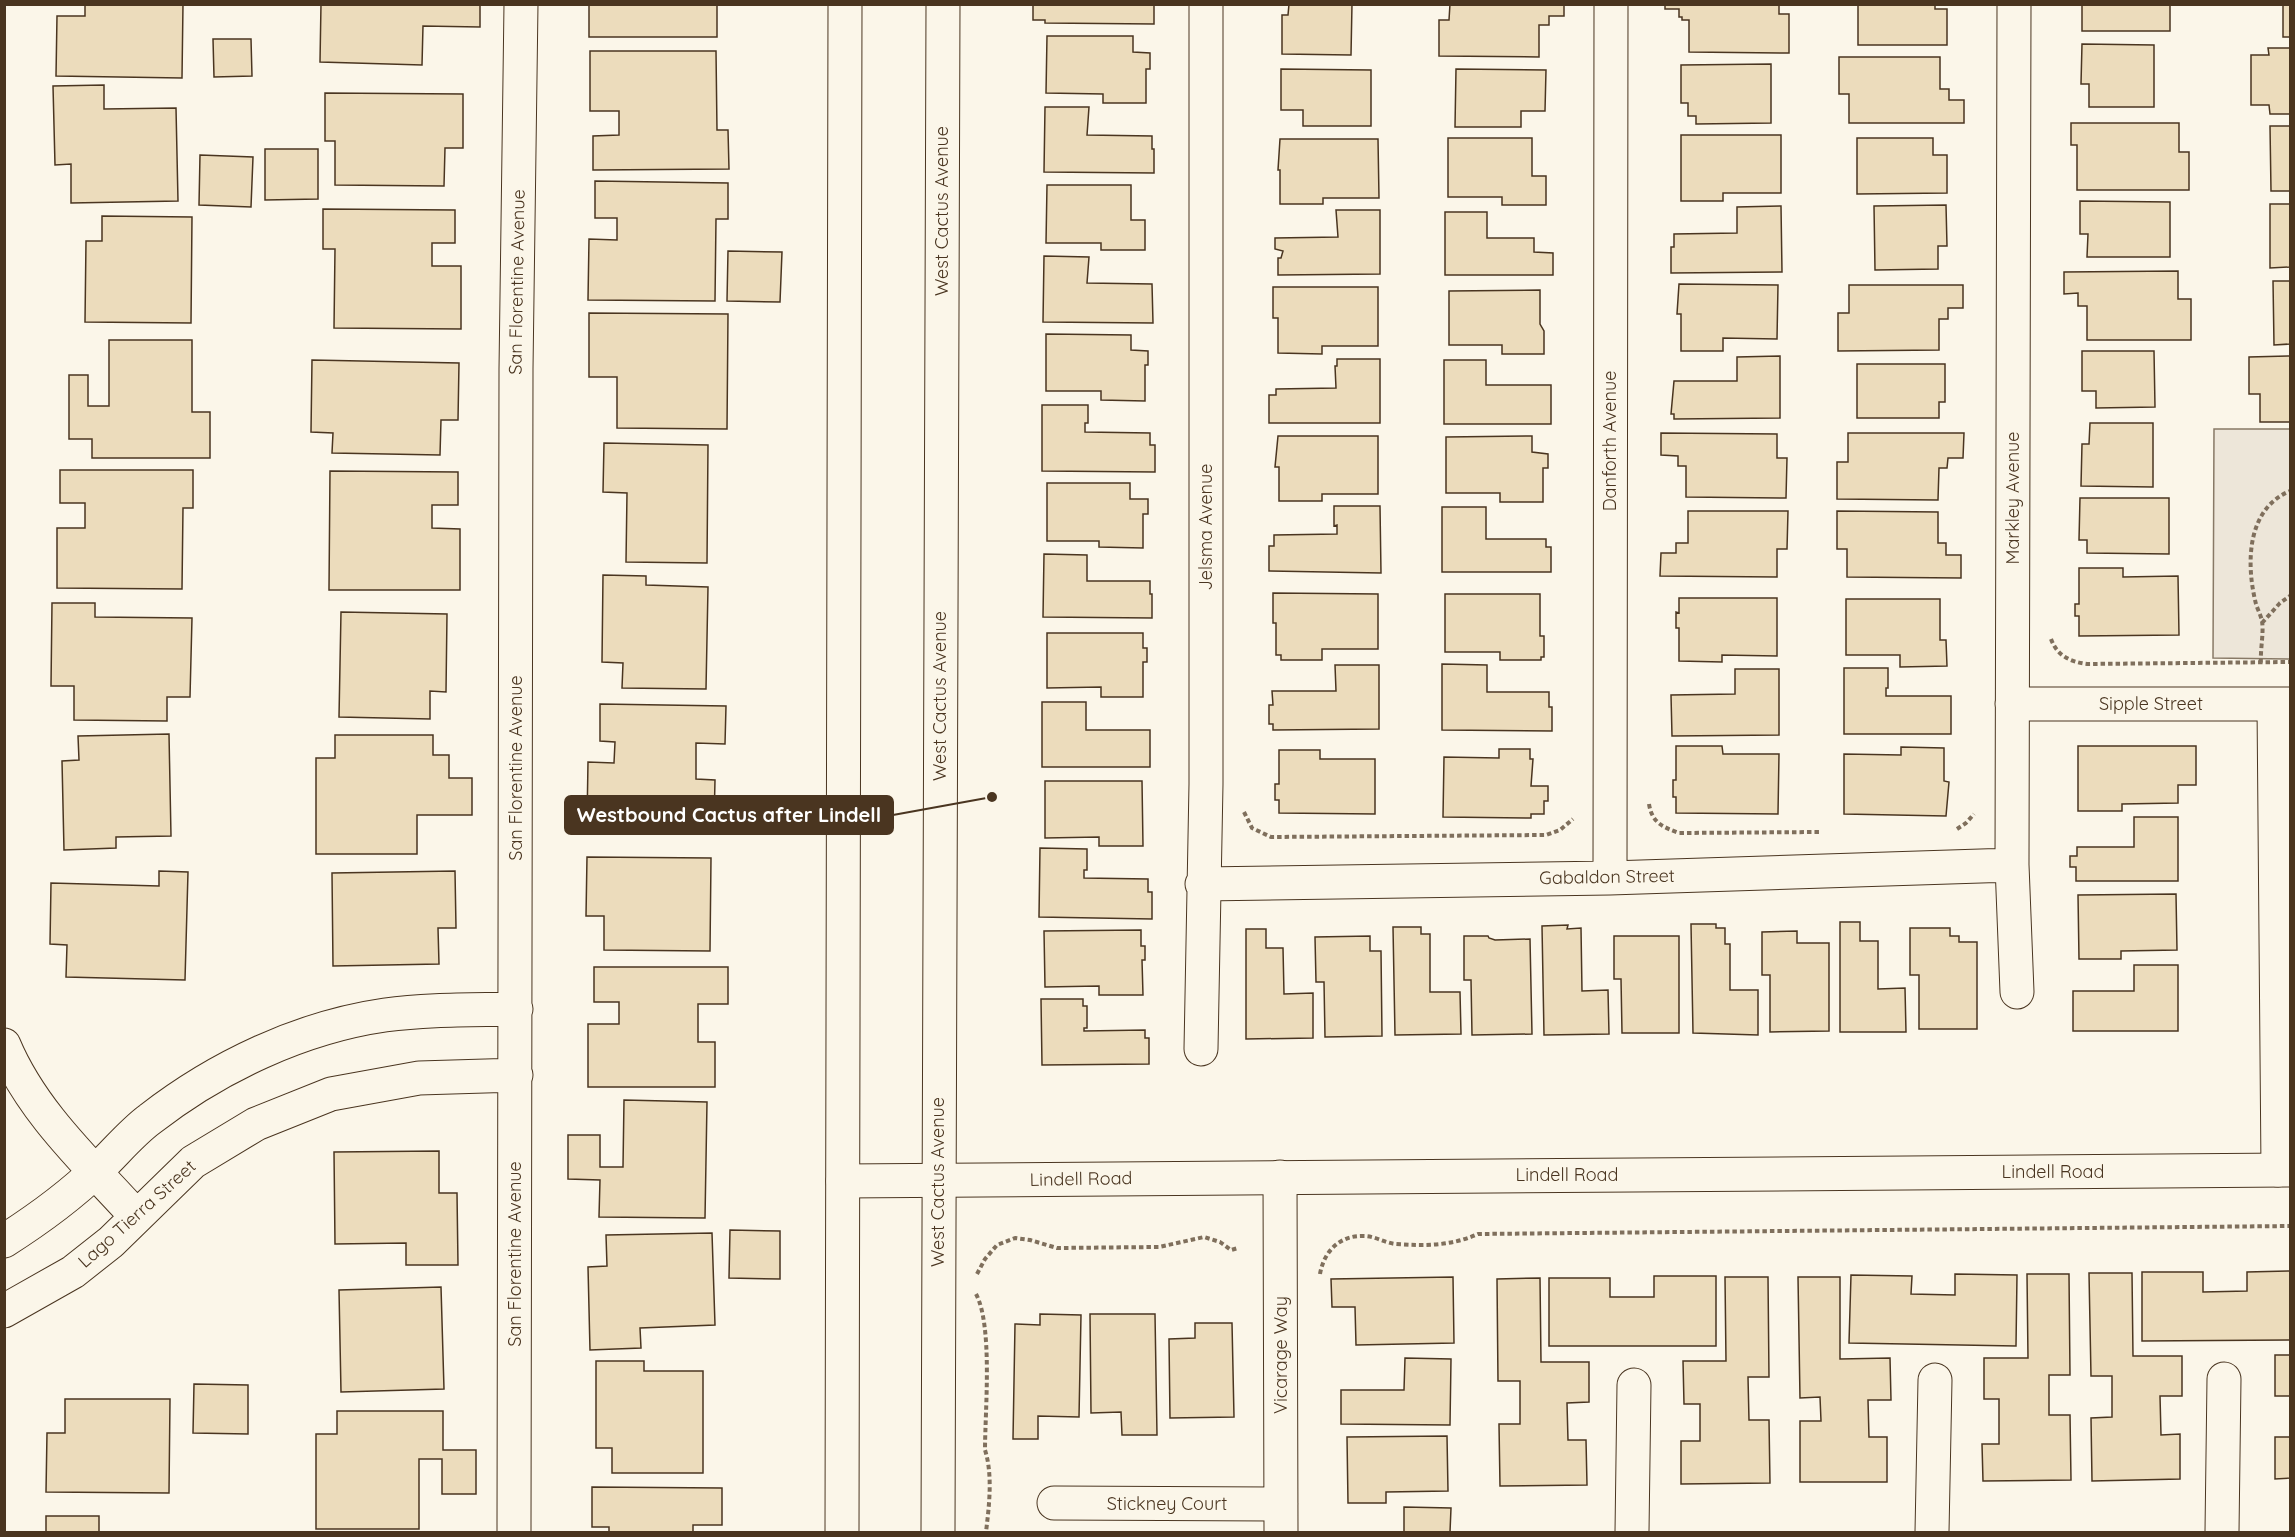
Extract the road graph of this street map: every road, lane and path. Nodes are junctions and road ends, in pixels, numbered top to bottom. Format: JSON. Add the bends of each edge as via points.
{"nodes":[{"id":1,"x":521,"y":4,"type":"edge"},
{"id":2,"x":845,"y":4,"type":"edge"},
{"id":3,"x":943,"y":4,"type":"edge"},
{"id":4,"x":1206,"y":4,"type":"edge"},
{"id":5,"x":1611,"y":4,"type":"edge"},
{"id":6,"x":2013,"y":4,"type":"edge"},
{"id":7,"x":2290,"y":491,"type":"edge"},
{"id":8,"x":2290,"y":596,"type":"edge"},
{"id":9,"x":2262,"y":623,"type":"junction"},
{"id":10,"x":2050,"y":629,"type":"dead end"},
{"id":11,"x":2290,"y":662,"type":"edge"},
{"id":12,"x":2260,"y":663,"type":"junction"},
{"id":13,"x":2012,"y":704,"type":"junction"},
{"id":14,"x":2282,"y":705,"type":"edge"},
{"id":15,"x":1649,"y":802,"type":"dead end"},
{"id":16,"x":1977,"y":809,"type":"dead end"},
{"id":17,"x":1243,"y":810,"type":"dead end"},
{"id":18,"x":1949,"y":830,"type":"dead end"},
{"id":19,"x":1824,"y":832,"type":"dead end"},
{"id":20,"x":1511,"y":834,"type":"dead end"},
{"id":21,"x":2012,"y":864,"type":"junction"},
{"id":22,"x":1610,"y":878,"type":"junction"},
{"id":23,"x":1203,"y":884,"type":"junction"},
{"id":24,"x":2017,"y":992,"type":"dead end"},
{"id":25,"x":516,"y":1009,"type":"junction"},
{"id":26,"x":4,"y":1045,"type":"edge"},
{"id":27,"x":1201,"y":1049,"type":"dead end"},
{"id":28,"x":516,"y":1075,"type":"junction"},
{"id":29,"x":2284,"y":1170,"type":"edge"},
{"id":30,"x":96,"y":1171,"type":"junction"},
{"id":31,"x":1280,"y":1177,"type":"junction"},
{"id":32,"x":938,"y":1180,"type":"junction"},
{"id":33,"x":843,"y":1181,"type":"junction"},
{"id":34,"x":136,"y":1216,"type":"junction"},
{"id":35,"x":2290,"y":1226,"type":"edge"},
{"id":36,"x":4,"y":1241,"type":"edge"},
{"id":37,"x":1238,"y":1248,"type":"dead end"},
{"id":38,"x":1320,"y":1274,"type":"dead end"},
{"id":39,"x":976,"y":1277,"type":"dead end"},
{"id":40,"x":976,"y":1285,"type":"dead end"},
{"id":41,"x":4,"y":1311,"type":"edge"},
{"id":42,"x":2224,"y":1379,"type":"dead end"},
{"id":43,"x":1935,"y":1380,"type":"dead end"},
{"id":44,"x":1634,"y":1385,"type":"dead end"},
{"id":45,"x":1053,"y":1503,"type":"dead end"},
{"id":46,"x":1281,"y":1519,"type":"edge"},
{"id":47,"x":514,"y":1533,"type":"edge"},
{"id":48,"x":842,"y":1533,"type":"edge"},
{"id":49,"x":938,"y":1533,"type":"edge"},
{"id":50,"x":986,"y":1533,"type":"edge"},
{"id":51,"x":1632,"y":1533,"type":"edge"},
{"id":52,"x":1932,"y":1533,"type":"edge"},
{"id":53,"x":2222,"y":1533,"type":"edge"}],
"edges":[{"from":1,"to":25,"type":"street","name":"San Florentine Avenue","via":[[516,369]]},
{"from":2,"to":33,"type":"street"},
{"from":3,"to":32,"type":"street","name":"West Cactus Avenue"},
{"from":4,"to":23,"type":"street","name":"Jelsma Avenue"},
{"from":5,"to":22,"type":"street","name":"Danforth Avenue"},
{"from":6,"to":13,"type":"street","name":"Markley Avenue"},
{"from":7,"to":9,"type":"path","via":[[2272,503],[2253,534],[2252,579]]},
{"from":8,"to":9,"type":"path"},
{"from":9,"to":12,"type":"path"},
{"from":10,"to":12,"type":"path","via":[[2050,638],[2058,651],[2079,663]]},
{"from":11,"to":12,"type":"path"},
{"from":13,"to":14,"type":"street","name":"Sipple Street"},
{"from":13,"to":21,"type":"street","name":"Markley Avenue"},
{"from":14,"to":29,"type":"street"},
{"from":15,"to":19,"type":"path","via":[[1656,823],[1679,833]]},
{"from":16,"to":18,"type":"path","via":[[1966,823]]},
{"from":17,"to":20,"type":"path","via":[[1252,828],[1271,837]]},
{"from":21,"to":22,"type":"street","name":"Gabaldon Street"},
{"from":21,"to":24,"type":"street","name":"Markley Avenue"},
{"from":22,"to":23,"type":"street","name":"Gabaldon Street"},
{"from":23,"to":27,"type":"street","name":"Jelsma Avenue"},
{"from":25,"to":28,"type":"street","name":"San Florentine Avenue"},
{"from":25,"to":30,"type":"street","via":[[440,1010],[384,1016],[315,1031],[248,1059],[193,1090],[149,1120]]},
{"from":26,"to":30,"type":"street","via":[[41,1110]]},
{"from":28,"to":34,"type":"street","name":"Lago Tierra Street","via":[[419,1078],[331,1094],[256,1124],[193,1162]]},
{"from":28,"to":47,"type":"street","name":"San Florentine Avenue"},
{"from":29,"to":31,"type":"street","name":"Lindell Road"},
{"from":30,"to":34,"type":"street"},
{"from":30,"to":36,"type":"street","via":[[36,1221]]},
{"from":31,"to":32,"type":"street","name":"Lindell Road"},
{"from":31,"to":46,"type":"street","name":"Vicarage Way"},
{"from":32,"to":33,"type":"street","name":"Lindell Road"},
{"from":32,"to":49,"type":"street","name":"West Cactus Avenue"},
{"from":33,"to":48,"type":"street"},
{"from":34,"to":41,"type":"street","name":"Lago Tierra Street","via":[[73,1272]]},
{"from":35,"to":38,"type":"path","via":[[1478,1234],[1452,1244],[1392,1244],[1365,1236],[1346,1238],[1333,1247]]},
{"from":37,"to":39,"type":"path","via":[[1231,1250],[1204,1238],[1159,1247],[1057,1248],[1015,1238],[998,1245]]},
{"from":40,"to":50,"type":"path","via":[[985,1329],[989,1509]]},
{"from":42,"to":53,"type":"street"},
{"from":43,"to":52,"type":"street"},
{"from":44,"to":51,"type":"street"},
{"from":45,"to":46,"type":"street","name":"Stickney Court"}]}
